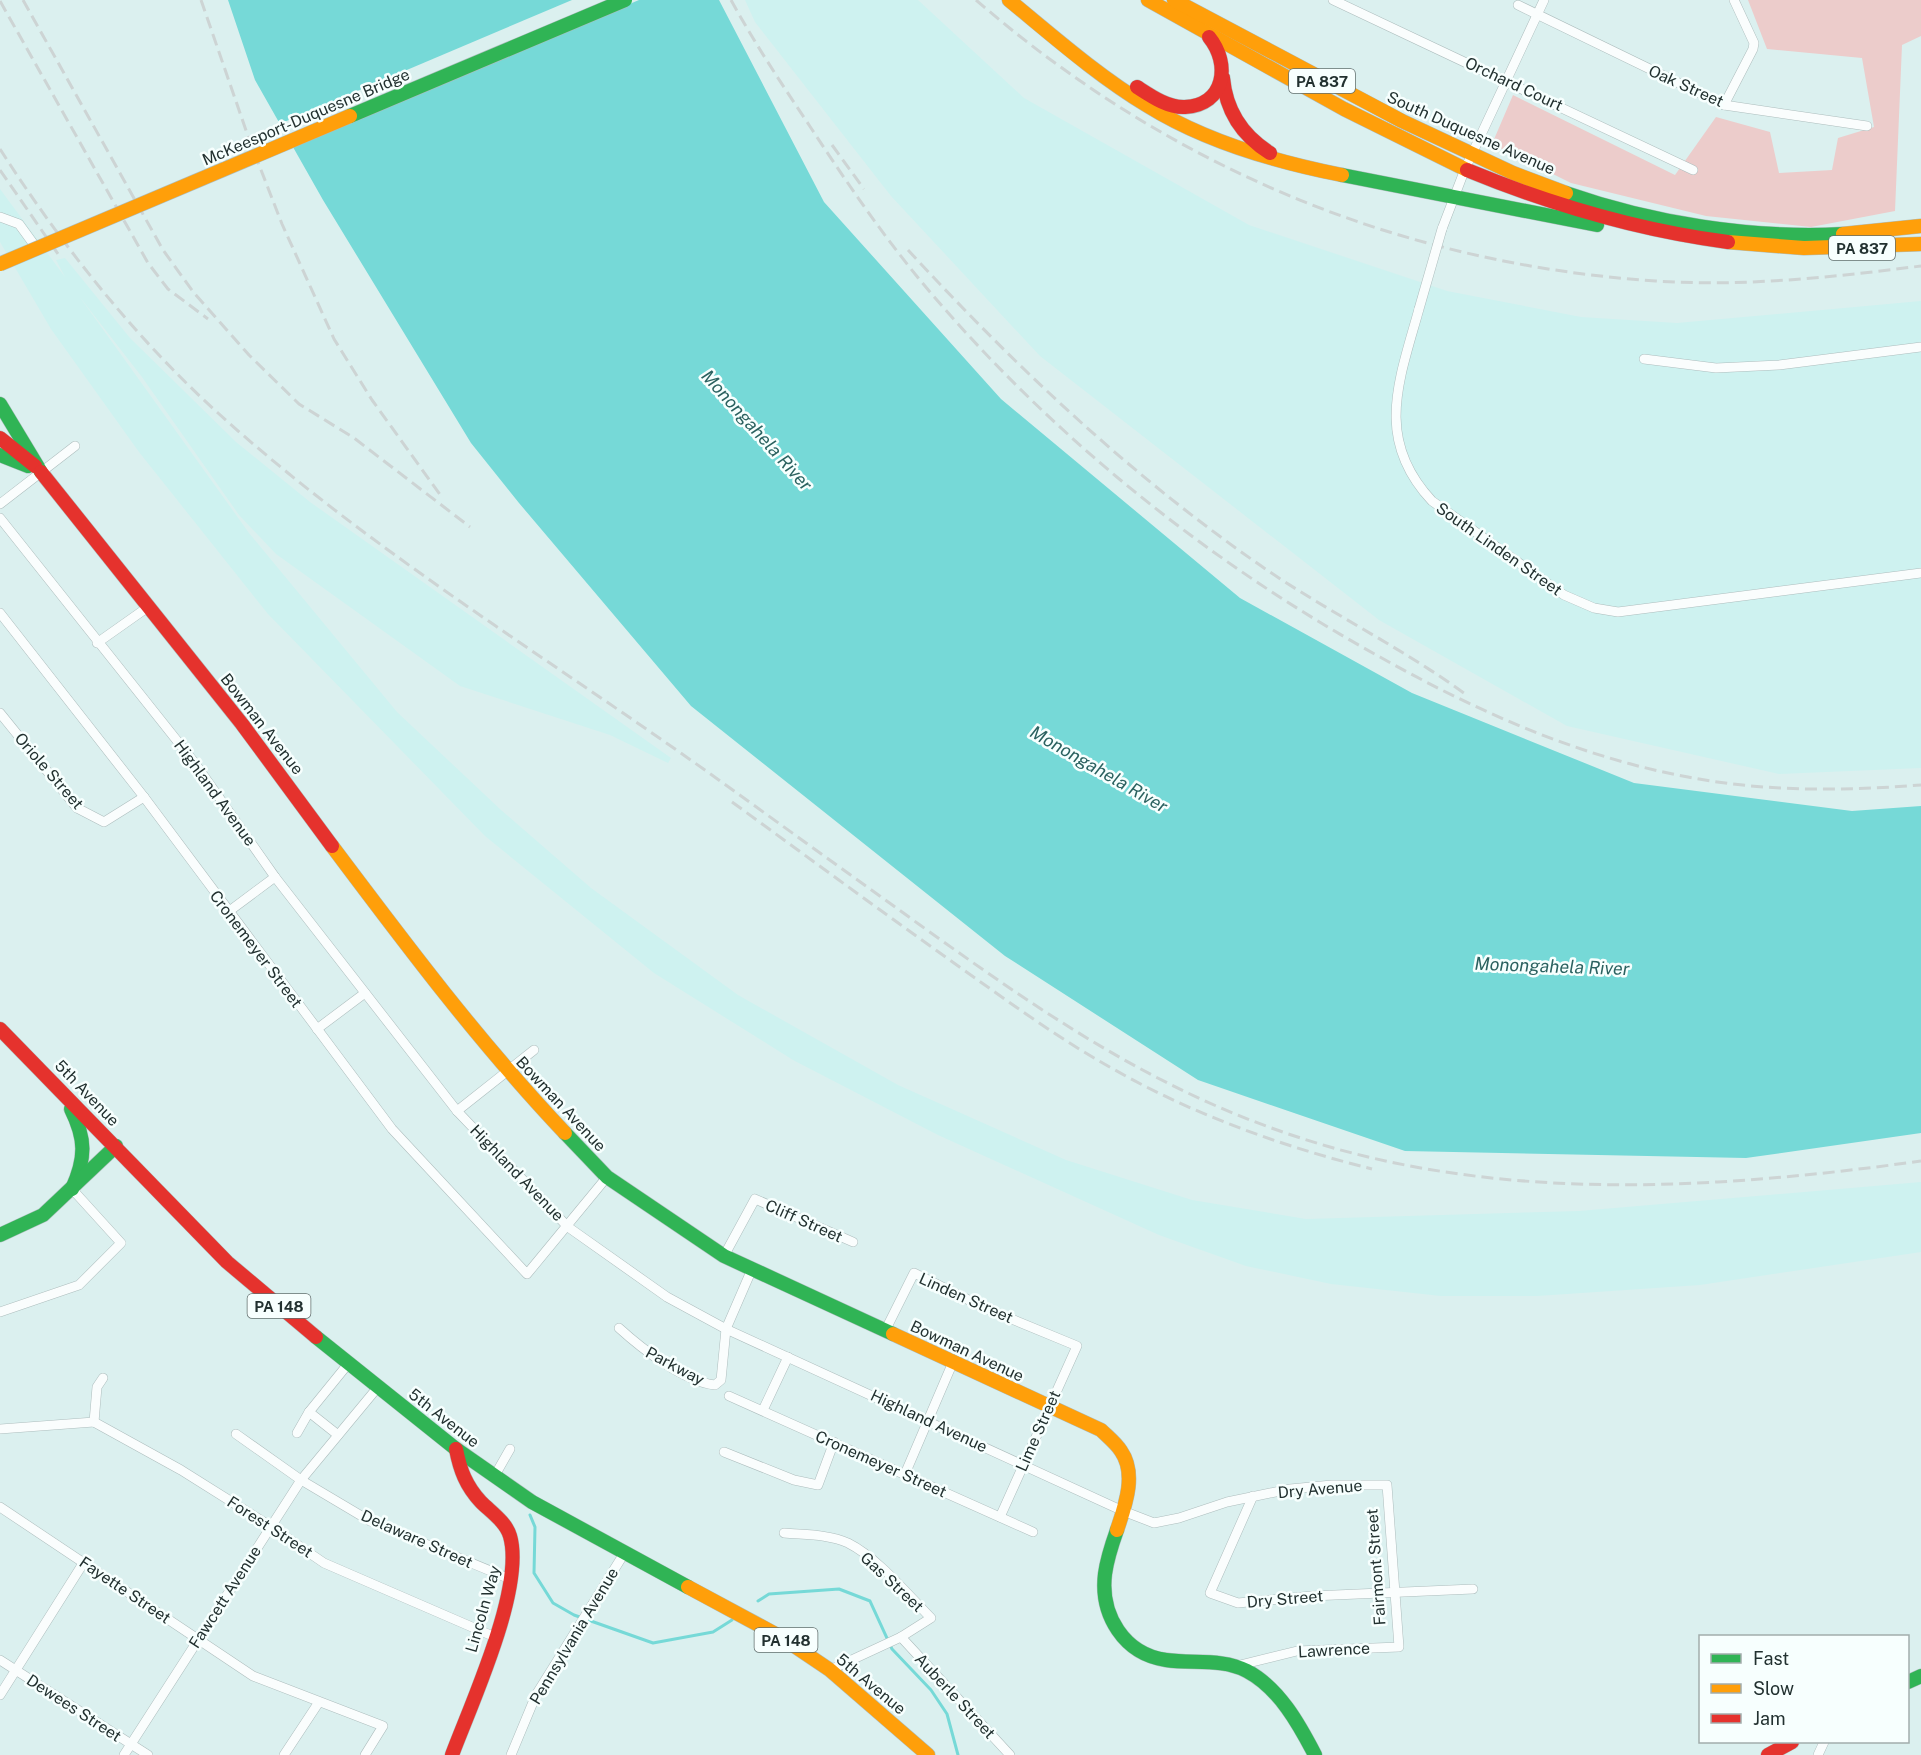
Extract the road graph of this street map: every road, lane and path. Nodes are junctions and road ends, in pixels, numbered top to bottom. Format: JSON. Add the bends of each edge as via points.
{"nodes":[{"id":1,"x":604,"y":0,"type":"edge"},
{"id":2,"x":625,"y":0,"type":"edge"},
{"id":3,"x":1009,"y":0,"type":"edge"},
{"id":4,"x":1022,"y":0,"type":"edge"},
{"id":5,"x":1148,"y":0,"type":"edge"},
{"id":6,"x":1174,"y":0,"type":"edge"},
{"id":7,"x":1334,"y":0,"type":"edge"},
{"id":8,"x":1544,"y":0,"type":"edge"},
{"id":9,"x":1734,"y":0,"type":"edge"},
{"id":10,"x":1518,"y":5,"type":"dead end"},
{"id":11,"x":1536,"y":16,"type":"junction"},
{"id":12,"x":1200,"y":29,"type":"junction"},
{"id":13,"x":1223,"y":78,"type":"junction"},
{"id":14,"x":1506,"y":80,"type":"junction"},
{"id":15,"x":1724,"y":105,"type":"junction"},
{"id":16,"x":1867,"y":126,"type":"dead end"},
{"id":17,"x":1473,"y":155,"type":"junction"},
{"id":18,"x":1292,"y":165,"type":"junction"},
{"id":19,"x":1465,"y":169,"type":"junction"},
{"id":20,"x":1693,"y":170,"type":"dead end"},
{"id":21,"x":1453,"y":196,"type":"junction"},
{"id":22,"x":0,"y":217,"type":"edge"},
{"id":23,"x":1921,"y":226,"type":"edge"},
{"id":24,"x":1729,"y":243,"type":"junction"},
{"id":25,"x":1921,"y":244,"type":"edge"},
{"id":26,"x":35,"y":246,"type":"dead end"},
{"id":27,"x":0,"y":254,"type":"edge"},
{"id":28,"x":0,"y":264,"type":"edge"},
{"id":29,"x":1921,"y":347,"type":"edge"},
{"id":30,"x":1644,"y":359,"type":"dead end"},
{"id":31,"x":0,"y":404,"type":"edge"},
{"id":32,"x":0,"y":438,"type":"edge"},
{"id":33,"x":75,"y":446,"type":"dead end"},
{"id":34,"x":0,"y":455,"type":"edge"},
{"id":35,"x":41,"y":472,"type":"junction"},
{"id":36,"x":0,"y":504,"type":"edge"},
{"id":37,"x":0,"y":518,"type":"edge"},
{"id":38,"x":1921,"y":573,"type":"edge"},
{"id":39,"x":148,"y":607,"type":"junction"},
{"id":40,"x":0,"y":613,"type":"edge"},
{"id":41,"x":97,"y":644,"type":"junction"},
{"id":42,"x":0,"y":713,"type":"edge"},
{"id":43,"x":144,"y":797,"type":"junction"},
{"id":44,"x":275,"y":877,"type":"junction"},
{"id":45,"x":228,"y":912,"type":"junction"},
{"id":46,"x":365,"y":993,"type":"junction"},
{"id":47,"x":0,"y":1029,"type":"edge"},
{"id":48,"x":317,"y":1029,"type":"junction"},
{"id":49,"x":534,"y":1050,"type":"dead end"},
{"id":50,"x":506,"y":1071,"type":"junction"},
{"id":51,"x":63,"y":1093,"type":"junction"},
{"id":52,"x":457,"y":1111,"type":"junction"},
{"id":53,"x":116,"y":1146,"type":"junction"},
{"id":54,"x":607,"y":1177,"type":"junction"},
{"id":55,"x":72,"y":1189,"type":"junction"},
{"id":56,"x":568,"y":1227,"type":"junction"},
{"id":57,"x":0,"y":1234,"type":"edge"},
{"id":58,"x":853,"y":1242,"type":"dead end"},
{"id":59,"x":724,"y":1256,"type":"junction"},
{"id":60,"x":752,"y":1269,"type":"junction"},
{"id":61,"x":0,"y":1312,"type":"edge"},
{"id":62,"x":619,"y":1328,"type":"dead end"},
{"id":63,"x":726,"y":1329,"type":"junction"},
{"id":64,"x":885,"y":1331,"type":"junction"},
{"id":65,"x":1077,"y":1346,"type":"joint"},
{"id":66,"x":788,"y":1356,"type":"junction"},
{"id":67,"x":953,"y":1362,"type":"junction"},
{"id":68,"x":348,"y":1364,"type":"junction"},
{"id":69,"x":103,"y":1378,"type":"dead end"},
{"id":70,"x":378,"y":1388,"type":"junction"},
{"id":71,"x":729,"y":1396,"type":"dead end"},
{"id":72,"x":1049,"y":1406,"type":"junction"},
{"id":73,"x":763,"y":1410,"type":"junction"},
{"id":74,"x":309,"y":1412,"type":"junction"},
{"id":75,"x":928,"y":1420,"type":"junction"},
{"id":76,"x":94,"y":1422,"type":"junction"},
{"id":77,"x":0,"y":1429,"type":"edge"},
{"id":78,"x":297,"y":1433,"type":"dead end"},
{"id":79,"x":236,"y":1434,"type":"dead end"},
{"id":80,"x":338,"y":1435,"type":"junction"},
{"id":81,"x":834,"y":1442,"type":"junction"},
{"id":82,"x":456,"y":1449,"type":"junction"},
{"id":83,"x":510,"y":1449,"type":"dead end"},
{"id":84,"x":724,"y":1452,"type":"dead end"},
{"id":85,"x":1022,"y":1465,"type":"junction"},
{"id":86,"x":905,"y":1474,"type":"junction"},
{"id":87,"x":494,"y":1477,"type":"junction"},
{"id":88,"x":302,"y":1479,"type":"junction"},
{"id":89,"x":1387,"y":1485,"type":"joint"},
{"id":90,"x":1253,"y":1496,"type":"junction"},
{"id":91,"x":0,"y":1507,"type":"edge"},
{"id":92,"x":1123,"y":1511,"type":"junction"},
{"id":93,"x":1000,"y":1517,"type":"junction"},
{"id":94,"x":270,"y":1526,"type":"junction"},
{"id":95,"x":1033,"y":1532,"type":"dead end"},
{"id":96,"x":784,"y":1533,"type":"dead end"},
{"id":97,"x":625,"y":1552,"type":"junction"},
{"id":98,"x":84,"y":1562,"type":"junction"},
{"id":99,"x":510,"y":1580,"type":"junction"},
{"id":100,"x":1473,"y":1589,"type":"dead end"},
{"id":101,"x":1395,"y":1592,"type":"junction"},
{"id":102,"x":495,"y":1637,"type":"junction"},
{"id":103,"x":198,"y":1638,"type":"junction"},
{"id":104,"x":898,"y":1638,"type":"junction"},
{"id":105,"x":1399,"y":1647,"type":"joint"},
{"id":106,"x":0,"y":1660,"type":"edge"},
{"id":107,"x":1236,"y":1666,"type":"junction"},
{"id":108,"x":16,"y":1670,"type":"junction"},
{"id":109,"x":830,"y":1670,"type":"junction"},
{"id":110,"x":0,"y":1695,"type":"edge"},
{"id":111,"x":319,"y":1702,"type":"junction"},
{"id":112,"x":1790,"y":1743,"type":"edge"},
{"id":113,"x":131,"y":1745,"type":"junction"},
{"id":114,"x":124,"y":1755,"type":"edge"},
{"id":115,"x":148,"y":1755,"type":"edge"},
{"id":116,"x":284,"y":1755,"type":"edge"},
{"id":117,"x":365,"y":1755,"type":"edge"},
{"id":118,"x":452,"y":1755,"type":"edge"},
{"id":119,"x":511,"y":1755,"type":"edge"},
{"id":120,"x":928,"y":1755,"type":"edge"},
{"id":121,"x":1010,"y":1755,"type":"edge"},
{"id":122,"x":1315,"y":1755,"type":"edge"},
{"id":123,"x":1768,"y":1755,"type":"edge"}],
"edges":[{"from":1,"to":27,"type":"main road","name":"McKeesport-Duquesne Bridge"},
{"from":2,"to":28,"type":"main road","name":"McKeesport-Duquesne Bridge","bridge":true},
{"from":3,"to":18,"type":"main road","number":"PA 837","via":[[1083,62],[1149,106],[1239,149]]},
{"from":4,"to":13,"type":"main road","via":[[1093,58],[1167,103],[1184,107],[1201,104],[1215,93]]},
{"from":5,"to":12,"type":"main road","name":"South Duquesne Avenue"},
{"from":6,"to":17,"type":"main road","name":"South Duquesne Avenue","number":"PA 837","via":[[1345,93]]},
{"from":7,"to":14,"type":"street","name":"Orchard Court"},
{"from":8,"to":11,"type":"street","name":"South Linden Street"},
{"from":9,"to":15,"type":"street","via":[[1754,43]]},
{"from":10,"to":11,"type":"street","name":"Oak Street"},
{"from":11,"to":14,"type":"street","name":"South Linden Street"},
{"from":11,"to":15,"type":"street","name":"Oak Street"},
{"from":12,"to":13,"type":"main road","via":[[1223,55]]},
{"from":12,"to":19,"type":"main road","name":"South Duquesne Avenue"},
{"from":13,"to":18,"type":"main road","via":[[1230,110],[1246,133],[1260,148]]},
{"from":14,"to":17,"type":"street","name":"South Linden Street"},
{"from":14,"to":20,"type":"street","name":"Orchard Court"},
{"from":15,"to":16,"type":"street","name":"Oak Street"},
{"from":17,"to":19,"type":"street","name":"South Linden Street"},
{"from":17,"to":23,"type":"main road","name":"South Duquesne Avenue","number":"PA 837","via":[[1522,178],[1593,202],[1679,220],[1816,235]]},
{"from":18,"to":21,"type":"main road","number":"PA 837"},
{"from":19,"to":21,"type":"street","name":"South Linden Street"},
{"from":19,"to":24,"type":"main road","name":"South Duquesne Avenue","via":[[1604,219]]},
{"from":21,"to":24,"type":"main road","number":"PA 837","via":[[1637,233]]},
{"from":21,"to":38,"type":"street","name":"South Linden Street","bridge":true,"via":[[1397,385],[1395,410],[1397,440],[1404,463],[1415,483],[1432,501],[1564,595],[1594,608],[1618,612]]},
{"from":22,"to":26,"type":"street","via":[[20,224]]},
{"from":24,"to":25,"type":"main road","name":"South Duquesne Avenue","number":"PA 837","via":[[1871,248]]},
{"from":29,"to":30,"type":"street","via":[[1716,368]]},
{"from":31,"to":35,"type":"main road"},
{"from":32,"to":35,"type":"main road"},
{"from":33,"to":35,"type":"street"},
{"from":34,"to":35,"type":"main road"},
{"from":35,"to":36,"type":"street"},
{"from":35,"to":39,"type":"main road","name":"Bowman Avenue"},
{"from":37,"to":41,"type":"street","name":"Highland Avenue"},
{"from":39,"to":41,"type":"street"},
{"from":39,"to":50,"type":"main road","name":"Bowman Avenue"},
{"from":40,"to":43,"type":"street","name":"Cronemeyer Street"},
{"from":41,"to":44,"type":"street","name":"Highland Avenue","via":[[194,762]]},
{"from":42,"to":43,"type":"street","name":"Oriole Street","via":[[77,808],[104,822]]},
{"from":43,"to":45,"type":"street","name":"Cronemeyer Street"},
{"from":44,"to":45,"type":"street"},
{"from":44,"to":46,"type":"street","name":"Highland Avenue"},
{"from":45,"to":48,"type":"street","name":"Cronemeyer Street"},
{"from":46,"to":48,"type":"street"},
{"from":46,"to":52,"type":"street","name":"Highland Avenue"},
{"from":47,"to":51,"type":"main road","name":"5th Avenue","number":"PA 148"},
{"from":48,"to":56,"type":"street","name":"Cronemeyer Street","via":[[392,1129],[527,1274]]},
{"from":49,"to":50,"type":"street"},
{"from":50,"to":52,"type":"street"},
{"from":50,"to":54,"type":"main road","name":"Bowman Avenue"},
{"from":51,"to":53,"type":"main road","name":"5th Avenue","number":"PA 148"},
{"from":51,"to":55,"type":"main road","via":[[87,1148],[84,1165]]},
{"from":52,"to":56,"type":"street","name":"Highland Avenue"},
{"from":53,"to":55,"type":"main road"},
{"from":53,"to":68,"type":"main road","name":"5th Avenue","number":"PA 148","via":[[227,1262]]},
{"from":54,"to":56,"type":"street"},
{"from":54,"to":59,"type":"main road","name":"Bowman Avenue"},
{"from":55,"to":57,"type":"main road","via":[[43,1215]]},
{"from":55,"to":61,"type":"street","via":[[121,1243],[79,1285]]},
{"from":56,"to":63,"type":"street","name":"Highland Avenue","via":[[667,1298]]},
{"from":58,"to":59,"type":"street","name":"Cliff Street","via":[[755,1199]]},
{"from":59,"to":60,"type":"main road","name":"Bowman Avenue"},
{"from":60,"to":63,"type":"street"},
{"from":60,"to":64,"type":"main road","name":"Bowman Avenue"},
{"from":62,"to":63,"type":"street","name":"Parkway","via":[[642,1349],[696,1380],[715,1385],[721,1380]]},
{"from":63,"to":66,"type":"street","name":"Highland Avenue"},
{"from":64,"to":65,"type":"street","name":"Linden Street","via":[[914,1273]]},
{"from":64,"to":67,"type":"main road","name":"Bowman Avenue"},
{"from":65,"to":72,"type":"street","name":"Lime Street"},
{"from":66,"to":73,"type":"street"},
{"from":66,"to":75,"type":"street","name":"Highland Avenue"},
{"from":67,"to":72,"type":"main road","name":"Bowman Avenue"},
{"from":67,"to":75,"type":"street"},
{"from":68,"to":70,"type":"main road","name":"5th Avenue","number":"PA 148"},
{"from":68,"to":74,"type":"street"},
{"from":69,"to":76,"type":"street","via":[[97,1387]]},
{"from":70,"to":80,"type":"street","name":"Fawcett Avenue"},
{"from":70,"to":82,"type":"main road","name":"5th Avenue","number":"PA 148"},
{"from":71,"to":73,"type":"street","name":"Cronemeyer Street"},
{"from":72,"to":85,"type":"street","name":"Lime Street"},
{"from":72,"to":92,"type":"main road","name":"Bowman Avenue","via":[[1101,1430],[1120,1446],[1131,1469]]},
{"from":73,"to":81,"type":"street","name":"Cronemeyer Street"},
{"from":74,"to":78,"type":"street"},
{"from":74,"to":80,"type":"street"},
{"from":75,"to":85,"type":"street","name":"Highland Avenue"},
{"from":75,"to":86,"type":"street"},
{"from":76,"to":77,"type":"street"},
{"from":76,"to":94,"type":"street","name":"Forest Street"},
{"from":79,"to":88,"type":"street","name":"Delaware Street"},
{"from":80,"to":88,"type":"street","name":"Fawcett Avenue"},
{"from":81,"to":84,"type":"street","via":[[818,1485],[794,1480]]},
{"from":81,"to":86,"type":"street","name":"Cronemeyer Street"},
{"from":82,"to":87,"type":"main road","name":"5th Avenue","number":"PA 148"},
{"from":82,"to":99,"type":"main road","name":"Lincoln Way","via":[[460,1472],[472,1492],[510,1536],[514,1559]]},
{"from":83,"to":87,"type":"street"},
{"from":85,"to":92,"type":"street","name":"Highland Avenue"},
{"from":85,"to":93,"type":"street","name":"Lime Street"},
{"from":86,"to":93,"type":"street","name":"Cronemeyer Street"},
{"from":87,"to":97,"type":"main road","name":"5th Avenue","number":"PA 148"},
{"from":88,"to":94,"type":"street","name":"Fawcett Avenue"},
{"from":88,"to":99,"type":"street","name":"Delaware Street","via":[[370,1521]]},
{"from":89,"to":90,"type":"street","name":"Dry Avenue","via":[[1332,1485]]},
{"from":89,"to":101,"type":"street","name":"Fairmont Street"},
{"from":90,"to":92,"type":"street","name":"Highland Avenue","via":[[1155,1523]]},
{"from":90,"to":101,"type":"street","name":"Dry Street","via":[[1210,1593],[1238,1603]]},
{"from":91,"to":98,"type":"street","name":"Fayette Street"},
{"from":92,"to":107,"type":"main road","name":"Bowman Avenue","via":[[1104,1567],[1106,1607],[1117,1629],[1150,1658],[1171,1663]]},
{"from":93,"to":95,"type":"street","name":"Cronemeyer Street"},
{"from":94,"to":102,"type":"street","name":"Forest Street","via":[[324,1563]]},
{"from":94,"to":103,"type":"street","name":"Fawcett Avenue"},
{"from":96,"to":104,"type":"street","name":"Gas Street","via":[[828,1537],[849,1544],[886,1572],[931,1618]]},
{"from":97,"to":109,"type":"main road","name":"5th Avenue","number":"PA 148","via":[[729,1607]]},
{"from":97,"to":119,"type":"street","name":"Pennsylvania Avenue","via":[[536,1695]]},
{"from":98,"to":103,"type":"street","name":"Fayette Street"},
{"from":98,"to":108,"type":"street"},
{"from":99,"to":102,"type":"main road","name":"Lincoln Way"},
{"from":100,"to":101,"type":"street"},
{"from":101,"to":105,"type":"street","name":"Fairmont Street"},
{"from":102,"to":118,"type":"main road","name":"Lincoln Way"},
{"from":103,"to":111,"type":"street","name":"Fayette Street","via":[[253,1676]]},
{"from":103,"to":113,"type":"street","name":"Fawcett Avenue"},
{"from":104,"to":109,"type":"street"},
{"from":104,"to":121,"type":"street","name":"Auberle Street"},
{"from":105,"to":107,"type":"street","name":"Lawrence","via":[[1297,1651]]},
{"from":106,"to":108,"type":"street","name":"Dewees Street"},
{"from":107,"to":122,"type":"main road","via":[[1266,1686],[1284,1705],[1304,1731]]},
{"from":108,"to":110,"type":"street"},
{"from":108,"to":113,"type":"street","name":"Dewees Street"},
{"from":109,"to":120,"type":"main road","name":"5th Avenue","number":"PA 148"},
{"from":111,"to":116,"type":"street"},
{"from":111,"to":117,"type":"street","name":"Fayette Street","via":[[383,1726]]},
{"from":112,"to":123,"type":"main road"},
{"from":113,"to":114,"type":"street","name":"Fawcett Avenue"},
{"from":113,"to":115,"type":"street","name":"Dewees Street"}]}
